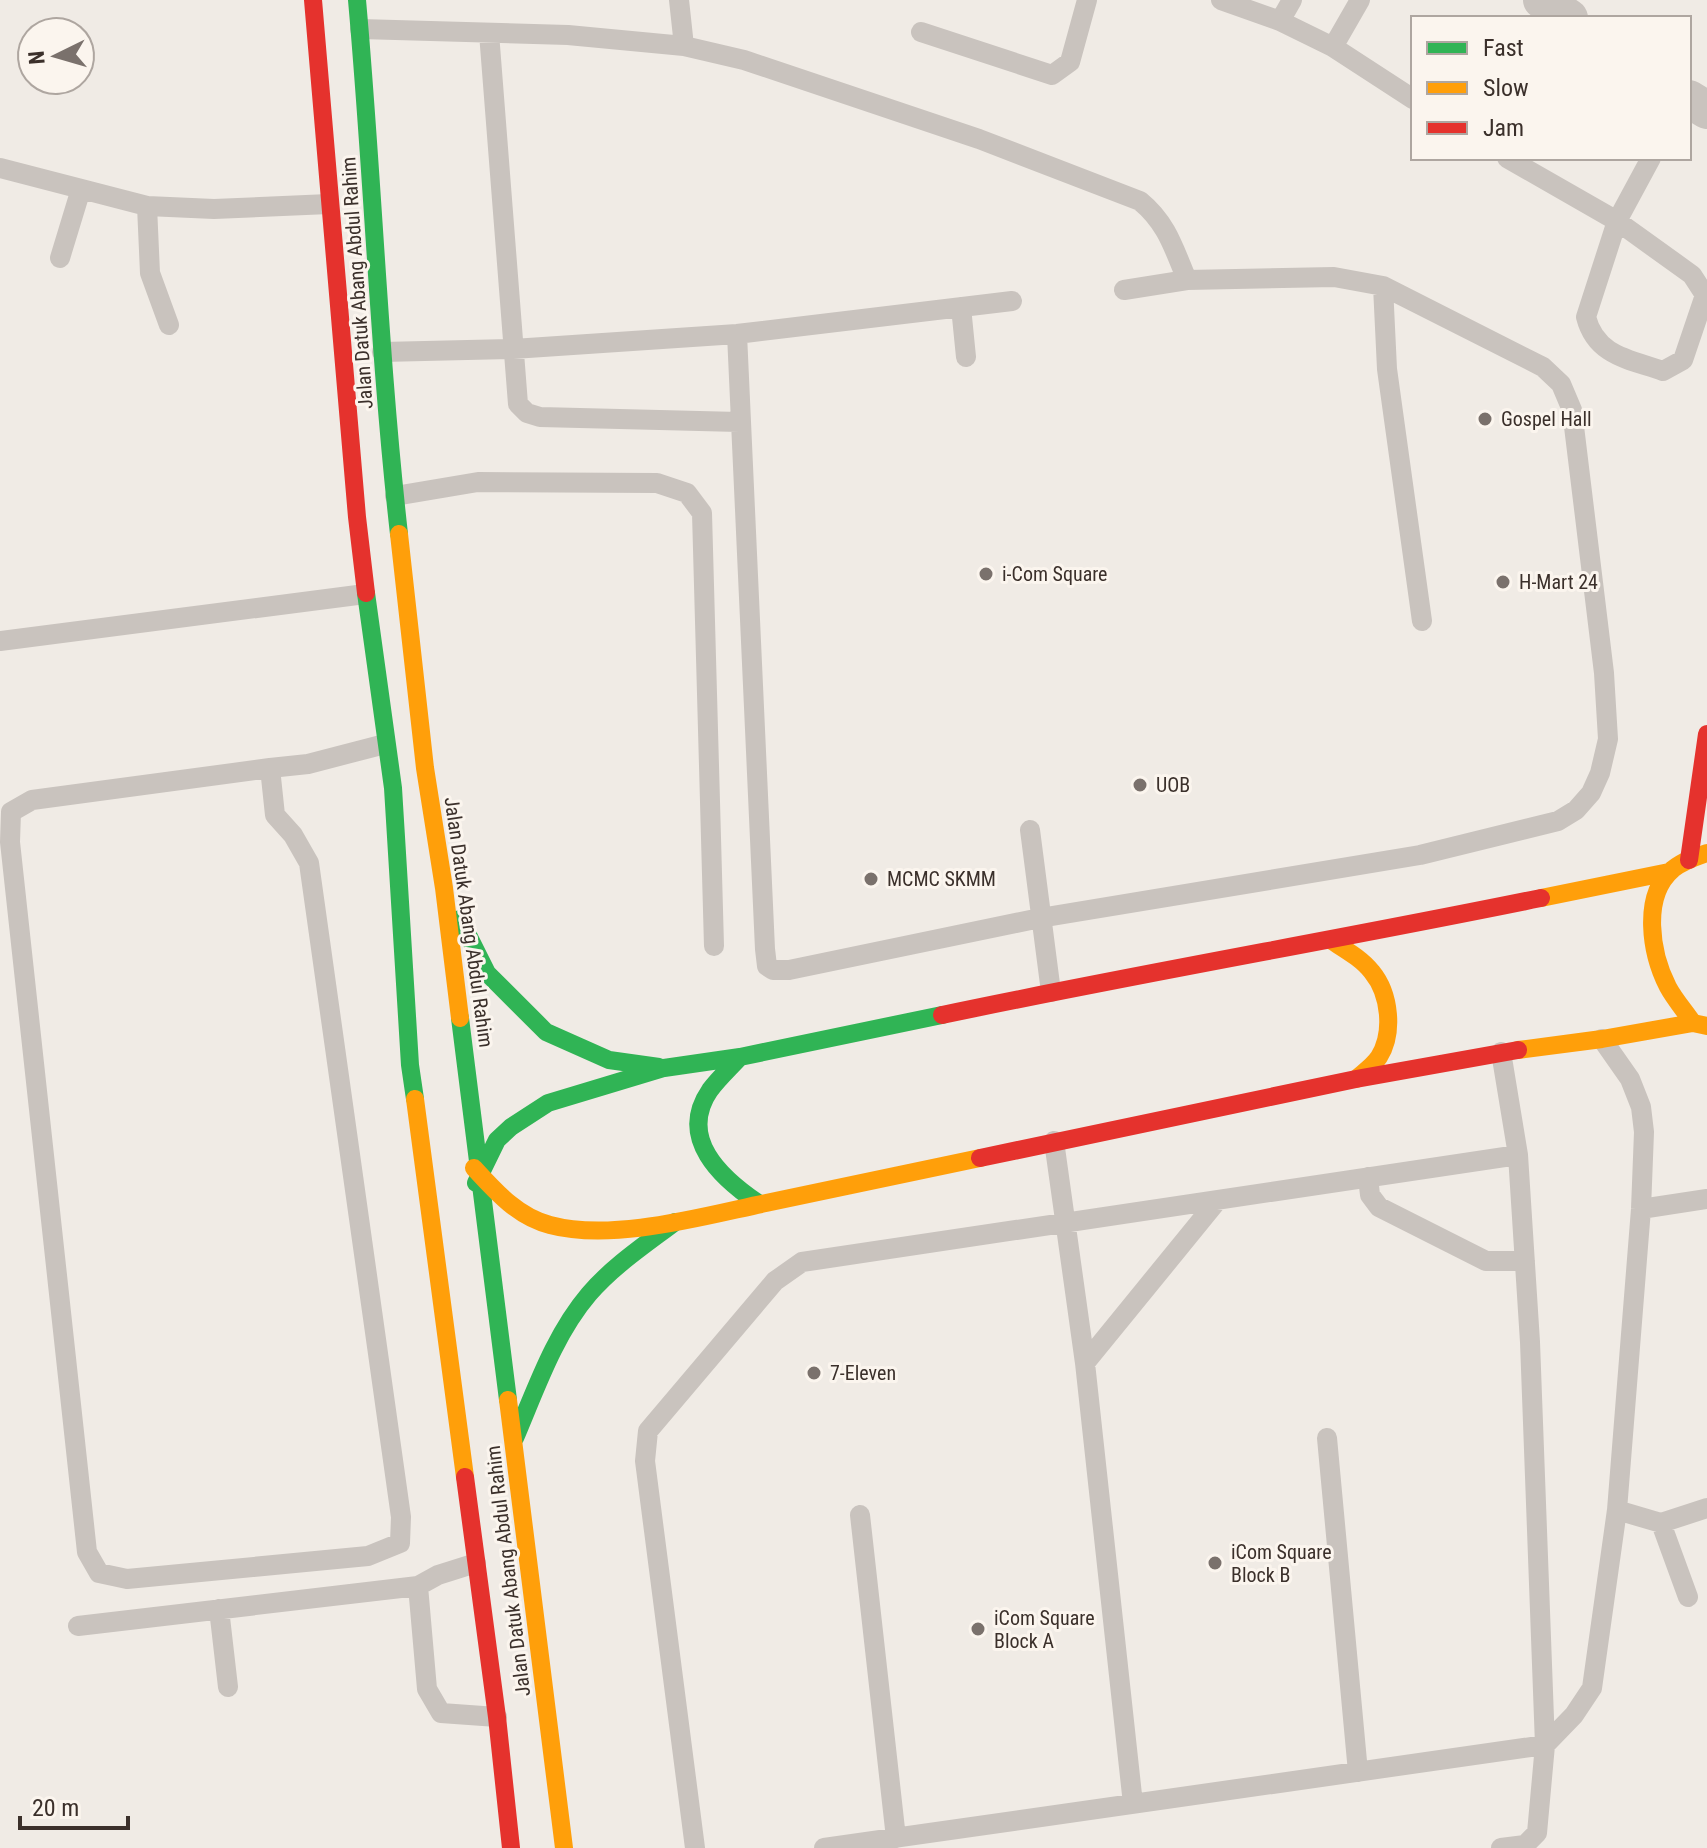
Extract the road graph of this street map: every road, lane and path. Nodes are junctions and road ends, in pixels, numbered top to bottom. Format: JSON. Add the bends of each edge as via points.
{"nodes":[{"id":1,"x":313,"y":0,"type":"edge"},
{"id":2,"x":357,"y":0,"type":"edge"},
{"id":3,"x":679,"y":0,"type":"edge"},
{"id":4,"x":1087,"y":0,"type":"edge"},
{"id":5,"x":1221,"y":0,"type":"edge"},
{"id":6,"x":1292,"y":0,"type":"edge"},
{"id":7,"x":1360,"y":0,"type":"edge"},
{"id":8,"x":1542,"y":0,"type":"edge"},
{"id":9,"x":1566,"y":16,"type":"edge"},
{"id":10,"x":1280,"y":21,"type":"junction"},
{"id":11,"x":360,"y":29,"type":"junction"},
{"id":12,"x":921,"y":32,"type":"dead end"},
{"id":13,"x":489,"y":33,"type":"junction"},
{"id":14,"x":684,"y":46,"type":"junction"},
{"id":15,"x":1333,"y":47,"type":"junction"},
{"id":16,"x":1411,"y":98,"type":"edge"},
{"id":17,"x":1510,"y":160,"type":"edge"},
{"id":18,"x":1650,"y":160,"type":"edge"},
{"id":19,"x":0,"y":168,"type":"edge"},
{"id":20,"x":81,"y":189,"type":"junction"},
{"id":21,"x":329,"y":204,"type":"junction"},
{"id":22,"x":147,"y":206,"type":"junction"},
{"id":23,"x":1617,"y":221,"type":"junction"},
{"id":24,"x":60,"y":258,"type":"dead end"},
{"id":25,"x":1187,"y":280,"type":"junction"},
{"id":26,"x":1383,"y":286,"type":"junction"},
{"id":27,"x":1124,"y":290,"type":"dead end"},
{"id":28,"x":1012,"y":301,"type":"dead end"},
{"id":29,"x":961,"y":307,"type":"junction"},
{"id":30,"x":169,"y":325,"type":"dead end"},
{"id":31,"x":737,"y":334,"type":"junction"},
{"id":32,"x":513,"y":349,"type":"junction"},
{"id":33,"x":382,"y":352,"type":"junction"},
{"id":34,"x":966,"y":357,"type":"dead end"},
{"id":35,"x":739,"y":422,"type":"junction"},
{"id":36,"x":395,"y":496,"type":"junction"},
{"id":37,"x":365,"y":594,"type":"junction"},
{"id":38,"x":1422,"y":621,"type":"dead end"},
{"id":39,"x":0,"y":641,"type":"edge"},
{"id":40,"x":1707,"y":734,"type":"edge"},
{"id":41,"x":385,"y":744,"type":"junction"},
{"id":42,"x":270,"y":768,"type":"junction"},
{"id":43,"x":393,"y":788,"type":"junction"},
{"id":44,"x":1030,"y":830,"type":"dead end"},
{"id":45,"x":1698,"y":856,"type":"edge"},
{"id":46,"x":1669,"y":872,"type":"junction"},
{"id":47,"x":444,"y":888,"type":"junction"},
{"id":48,"x":1040,"y":918,"type":"junction"},
{"id":49,"x":1332,"y":941,"type":"junction"},
{"id":50,"x":714,"y":946,"type":"dead end"},
{"id":51,"x":1051,"y":992,"type":"junction"},
{"id":52,"x":425,"y":1004,"type":"dead end"},
{"id":53,"x":1700,"y":1024,"type":"edge"},
{"id":54,"x":1602,"y":1039,"type":"junction"},
{"id":55,"x":1501,"y":1052,"type":"junction"},
{"id":56,"x":740,"y":1057,"type":"junction"},
{"id":57,"x":664,"y":1068,"type":"junction"},
{"id":58,"x":1356,"y":1079,"type":"junction"},
{"id":59,"x":1054,"y":1141,"type":"junction"},
{"id":60,"x":456,"y":1149,"type":"dead end"},
{"id":61,"x":1518,"y":1155,"type":"junction"},
{"id":62,"x":481,"y":1176,"type":"junction"},
{"id":63,"x":1368,"y":1177,"type":"junction"},
{"id":64,"x":467,"y":1196,"type":"dead end"},
{"id":65,"x":1707,"y":1199,"type":"edge"},
{"id":66,"x":1217,"y":1201,"type":"junction"},
{"id":67,"x":758,"y":1203,"type":"junction"},
{"id":68,"x":1641,"y":1209,"type":"junction"},
{"id":69,"x":675,"y":1222,"type":"junction"},
{"id":70,"x":1065,"y":1224,"type":"junction"},
{"id":71,"x":1525,"y":1261,"type":"junction"},
{"id":72,"x":1085,"y":1363,"type":"junction"},
{"id":73,"x":515,"y":1438,"type":"junction"},
{"id":74,"x":1327,"y":1438,"type":"dead end"},
{"id":75,"x":483,"y":1472,"type":"dead end"},
{"id":76,"x":1707,"y":1508,"type":"edge"},
{"id":77,"x":1617,"y":1510,"type":"junction"},
{"id":78,"x":860,"y":1515,"type":"dead end"},
{"id":79,"x":1661,"y":1523,"type":"junction"},
{"id":80,"x":471,"y":1529,"type":"junction"},
{"id":81,"x":476,"y":1563,"type":"junction"},
{"id":82,"x":418,"y":1586,"type":"junction"},
{"id":83,"x":1688,"y":1597,"type":"dead end"},
{"id":84,"x":219,"y":1609,"type":"junction"},
{"id":85,"x":78,"y":1626,"type":"dead end"},
{"id":86,"x":228,"y":1687,"type":"dead end"},
{"id":87,"x":497,"y":1717,"type":"junction"},
{"id":88,"x":1545,"y":1745,"type":"junction"},
{"id":89,"x":1358,"y":1772,"type":"junction"},
{"id":90,"x":1133,"y":1804,"type":"junction"},
{"id":91,"x":896,"y":1838,"type":"junction"},
{"id":92,"x":511,"y":1848,"type":"edge"},
{"id":93,"x":564,"y":1848,"type":"edge"},
{"id":94,"x":695,"y":1848,"type":"edge"},
{"id":95,"x":824,"y":1848,"type":"edge"},
{"id":96,"x":1501,"y":1848,"type":"edge"}],
"edges":[{"from":1,"to":21,"type":"street","name":"Jalan Datuk Abang Abdul Rahim"},
{"from":2,"to":11,"type":"street","name":"Jalan Datuk Abang Abdul Rahim"},
{"from":3,"to":14,"type":"lane"},
{"from":4,"to":12,"type":"lane","via":[[1070,62],[1052,75]]},
{"from":5,"to":10,"type":"lane"},
{"from":6,"to":10,"type":"lane"},
{"from":7,"to":15,"type":"lane"},
{"from":8,"to":9,"type":"street"},
{"from":10,"to":15,"type":"lane"},
{"from":11,"to":13,"type":"lane"},
{"from":11,"to":33,"type":"street","name":"Jalan Datuk Abang Abdul Rahim"},
{"from":13,"to":14,"type":"lane"},
{"from":13,"to":32,"type":"lane"},
{"from":14,"to":25,"type":"lane","via":[[744,60],[965,134],[1140,201],[1167,232]]},
{"from":15,"to":16,"type":"lane"},
{"from":17,"to":23,"type":"lane"},
{"from":18,"to":23,"type":"lane"},
{"from":19,"to":20,"type":"lane"},
{"from":20,"to":22,"type":"lane"},
{"from":20,"to":24,"type":"lane"},
{"from":21,"to":22,"type":"lane"},
{"from":21,"to":37,"type":"street","name":"Jalan Datuk Abang Abdul Rahim"},
{"from":22,"to":30,"type":"lane","via":[[150,273]]},
{"from":23,"to":23,"type":"lane","via":[[1692,275],[1705,295],[1683,360],[1663,371],[1607,351],[1590,332],[1586,317]]},
{"from":25,"to":26,"type":"lane","via":[[1334,277]]},
{"from":25,"to":27,"type":"lane"},
{"from":26,"to":38,"type":"lane","via":[[1387,369]]},
{"from":26,"to":48,"type":"lane","via":[[1543,367],[1561,384],[1572,410],[1608,739],[1591,793],[1558,821],[1420,855]]},
{"from":28,"to":29,"type":"lane"},
{"from":29,"to":31,"type":"lane"},
{"from":29,"to":34,"type":"lane"},
{"from":31,"to":32,"type":"lane"},
{"from":31,"to":35,"type":"lane"},
{"from":32,"to":33,"type":"lane"},
{"from":32,"to":35,"type":"lane","via":[[518,404],[527,413]]},
{"from":33,"to":36,"type":"street","name":"Jalan Datuk Abang Abdul Rahim"},
{"from":35,"to":48,"type":"lane","via":[[767,966],[789,970]]},
{"from":36,"to":47,"type":"street","name":"Jalan Datuk Abang Abdul Rahim"},
{"from":36,"to":50,"type":"lane","via":[[478,482],[657,483],[687,493],[702,513]]},
{"from":37,"to":39,"type":"lane"},
{"from":37,"to":41,"type":"street","name":"Jalan Datuk Abang Abdul Rahim"},
{"from":40,"to":45,"type":"street"},
{"from":41,"to":42,"type":"lane"},
{"from":41,"to":43,"type":"street","name":"Jalan Datuk Abang Abdul Rahim"},
{"from":42,"to":42,"type":"lane","via":[[32,800],[11,812],[10,842],[87,1552],[99,1573],[127,1579],[368,1556],[400,1543],[401,1517],[309,863],[275,815]]},
{"from":43,"to":52,"type":"street"},
{"from":43,"to":80,"type":"street","name":"Jalan Datuk Abang Abdul Rahim","via":[[410,1065]]},
{"from":44,"to":48,"type":"lane"},
{"from":45,"to":46,"type":"street"},
{"from":46,"to":49,"type":"street"},
{"from":46,"to":53,"type":"street","via":[[1656,898],[1652,927],[1658,964],[1670,989]]},
{"from":47,"to":57,"type":"street","via":[[487,973],[546,1032],[609,1060]]},
{"from":47,"to":62,"type":"street","name":"Jalan Datuk Abang Abdul Rahim"},
{"from":48,"to":51,"type":"lane"},
{"from":49,"to":51,"type":"street"},
{"from":49,"to":58,"type":"street","via":[[1361,959],[1388,1000],[1387,1039],[1378,1060]]},
{"from":51,"to":56,"type":"street"},
{"from":53,"to":54,"type":"street"},
{"from":54,"to":55,"type":"street"},
{"from":54,"to":68,"type":"lane","via":[[1630,1079],[1641,1107]]},
{"from":55,"to":58,"type":"street"},
{"from":55,"to":61,"type":"lane"},
{"from":56,"to":57,"type":"street"},
{"from":56,"to":67,"type":"street","via":[[712,1086],[701,1109],[701,1144],[725,1180]]},
{"from":57,"to":62,"type":"street","via":[[548,1103],[497,1140]]},
{"from":58,"to":59,"type":"street"},
{"from":59,"to":67,"type":"street"},
{"from":59,"to":70,"type":"lane"},
{"from":60,"to":62,"type":"street"},
{"from":61,"to":63,"type":"lane"},
{"from":61,"to":71,"type":"lane"},
{"from":62,"to":64,"type":"street"},
{"from":62,"to":69,"type":"street","via":[[515,1209],[549,1226],[589,1230]]},
{"from":62,"to":73,"type":"street","name":"Jalan Datuk Abang Abdul Rahim"},
{"from":63,"to":66,"type":"lane"},
{"from":63,"to":71,"type":"lane","via":[[1370,1195],[1379,1207],[1486,1261]]},
{"from":65,"to":68,"type":"lane"},
{"from":66,"to":70,"type":"lane"},
{"from":66,"to":72,"type":"lane"},
{"from":67,"to":69,"type":"street"},
{"from":68,"to":77,"type":"lane"},
{"from":69,"to":73,"type":"street","via":[[587,1296],[557,1345]]},
{"from":70,"to":72,"type":"lane"},
{"from":70,"to":94,"type":"lane","via":[[802,1262],[775,1281],[648,1431],[645,1461]]},
{"from":71,"to":88,"type":"lane"},
{"from":72,"to":90,"type":"lane"},
{"from":73,"to":93,"type":"street","name":"Jalan Datuk Abang Abdul Rahim"},
{"from":74,"to":89,"type":"lane"},
{"from":75,"to":80,"type":"street","via":[[485,1487]]},
{"from":76,"to":79,"type":"lane"},
{"from":77,"to":79,"type":"lane"},
{"from":77,"to":88,"type":"lane","via":[[1592,1688]]},
{"from":78,"to":91,"type":"lane"},
{"from":79,"to":83,"type":"lane"},
{"from":80,"to":81,"type":"street","name":"Jalan Datuk Abang Abdul Rahim"},
{"from":81,"to":82,"type":"lane"},
{"from":81,"to":87,"type":"street","name":"Jalan Datuk Abang Abdul Rahim"},
{"from":82,"to":84,"type":"lane"},
{"from":82,"to":87,"type":"lane","via":[[427,1689],[441,1713]]},
{"from":84,"to":85,"type":"lane"},
{"from":84,"to":86,"type":"lane"},
{"from":87,"to":92,"type":"street","name":"Jalan Datuk Abang Abdul Rahim"},
{"from":88,"to":89,"type":"lane"},
{"from":88,"to":96,"type":"lane","via":[[1537,1833],[1525,1845]]},
{"from":89,"to":90,"type":"lane"},
{"from":90,"to":91,"type":"lane"},
{"from":91,"to":95,"type":"lane"}]}
